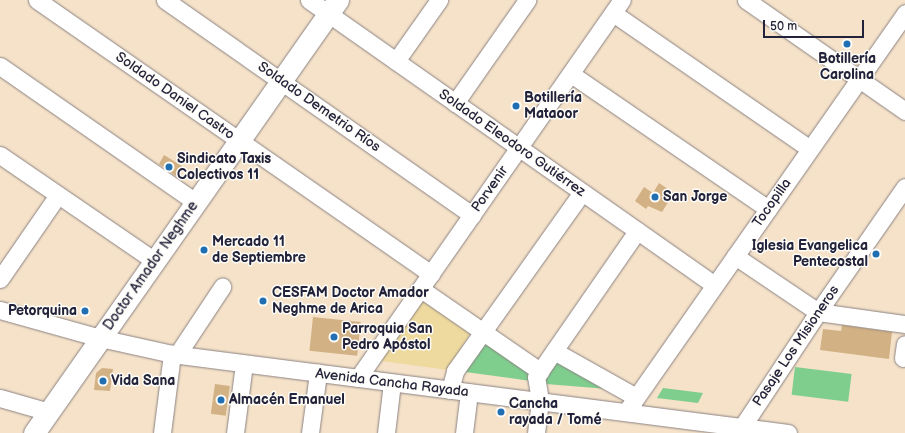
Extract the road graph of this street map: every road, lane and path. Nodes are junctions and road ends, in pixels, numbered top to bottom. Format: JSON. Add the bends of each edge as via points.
{"nodes":[{"id":1,"x":37,"y":0,"type":"edge"},
{"id":2,"x":165,"y":0,"type":"edge"},
{"id":3,"x":309,"y":0,"type":"edge"},
{"id":4,"x":439,"y":0,"type":"edge"},
{"id":5,"x":527,"y":0,"type":"edge"},
{"id":6,"x":746,"y":0,"type":"edge"},
{"id":7,"x":333,"y":7,"type":"edge"},
{"id":8,"x":618,"y":7,"type":"edge"},
{"id":9,"x":905,"y":12,"type":"edge"},
{"id":10,"x":396,"y":61,"type":"junction"},
{"id":11,"x":0,"y":66,"type":"edge"},
{"id":12,"x":571,"y":74,"type":"junction"},
{"id":13,"x":859,"y":79,"type":"junction"},
{"id":14,"x":281,"y":81,"type":"junction"},
{"id":15,"x":455,"y":103,"type":"junction"},
{"id":16,"x":905,"y":112,"type":"edge"},
{"id":17,"x":239,"y":140,"type":"junction"},
{"id":18,"x":519,"y":148,"type":"junction"},
{"id":19,"x":810,"y":149,"type":"junction"},
{"id":20,"x":0,"y":155,"type":"edge"},
{"id":21,"x":905,"y":187,"type":"edge"},
{"id":22,"x":582,"y":192,"type":"junction"},
{"id":23,"x":58,"y":195,"type":"junction"},
{"id":24,"x":196,"y":202,"type":"junction"},
{"id":25,"x":768,"y":209,"type":"junction"},
{"id":26,"x":472,"y":215,"type":"junction"},
{"id":27,"x":637,"y":231,"type":"junction"},
{"id":28,"x":735,"y":256,"type":"junction"},
{"id":29,"x":155,"y":261,"type":"junction"},
{"id":30,"x":431,"y":274,"type":"junction"},
{"id":31,"x":0,"y":279,"type":"edge"},
{"id":32,"x":715,"y":285,"type":"junction"},
{"id":33,"x":222,"y":287,"type":"dead end"},
{"id":34,"x":421,"y":289,"type":"junction"},
{"id":35,"x":0,"y":310,"type":"edge"},
{"id":36,"x":818,"y":312,"type":"junction"},
{"id":37,"x":905,"y":324,"type":"edge"},
{"id":38,"x":484,"y":331,"type":"junction"},
{"id":39,"x":100,"y":338,"type":"junction"},
{"id":40,"x":554,"y":351,"type":"junction"},
{"id":41,"x":175,"y":354,"type":"junction"},
{"id":42,"x":244,"y":364,"type":"junction"},
{"id":43,"x":540,"y":371,"type":"junction"},
{"id":44,"x":318,"y":373,"type":"junction"},
{"id":45,"x":358,"y":378,"type":"junction"},
{"id":46,"x":392,"y":383,"type":"junction"},
{"id":47,"x":450,"y":390,"type":"junction"},
{"id":48,"x":469,"y":392,"type":"junction"},
{"id":49,"x":636,"y":397,"type":"junction"},
{"id":50,"x":0,"y":398,"type":"edge"},
{"id":51,"x":540,"y":401,"type":"junction"},
{"id":52,"x":49,"y":412,"type":"junction"},
{"id":53,"x":626,"y":412,"type":"junction"},
{"id":54,"x":742,"y":427,"type":"junction"},
{"id":55,"x":765,"y":432,"type":"edge"},
{"id":56,"x":34,"y":433,"type":"edge"},
{"id":57,"x":162,"y":433,"type":"edge"},
{"id":58,"x":235,"y":433,"type":"edge"},
{"id":59,"x":310,"y":433,"type":"edge"},
{"id":60,"x":386,"y":433,"type":"edge"},
{"id":61,"x":464,"y":433,"type":"edge"},
{"id":62,"x":536,"y":433,"type":"edge"},
{"id":63,"x":788,"y":433,"type":"edge"}],
"edges":[{"from":1,"to":17,"type":"street","name":"Soldado Daniel Castro"},
{"from":2,"to":14,"type":"street","name":"Soldado Demetrio Ríos"},
{"from":3,"to":7,"type":"street","name":"Soldado Eleodoro Gutiérrez"},
{"from":4,"to":10,"type":"street"},
{"from":5,"to":15,"type":"street"},
{"from":6,"to":13,"type":"street"},
{"from":7,"to":10,"type":"street","name":"Soldado Eleodoro Gutiérrez"},
{"from":7,"to":14,"type":"main road","name":"Doctor Amador Neghme"},
{"from":8,"to":12,"type":"street","name":"Porvenir"},
{"from":8,"to":19,"type":"street"},
{"from":9,"to":13,"type":"street","name":"Tocopilla"},
{"from":10,"to":15,"type":"street","name":"Soldado Eleodoro Gutiérrez"},
{"from":11,"to":24,"type":"street"},
{"from":12,"to":18,"type":"street","name":"Porvenir"},
{"from":12,"to":25,"type":"street"},
{"from":13,"to":16,"type":"street"},
{"from":13,"to":19,"type":"street","name":"Tocopilla"},
{"from":14,"to":17,"type":"main road","name":"Doctor Amador Neghme"},
{"from":14,"to":26,"type":"street","name":"Soldado Demetrio Ríos"},
{"from":15,"to":18,"type":"street","name":"Soldado Eleodoro Gutiérrez"},
{"from":17,"to":24,"type":"main road","name":"Doctor Amador Neghme"},
{"from":17,"to":30,"type":"street","name":"Soldado Daniel Castro"},
{"from":18,"to":22,"type":"street","name":"Soldado Eleodoro Gutiérrez"},
{"from":18,"to":26,"type":"street","name":"Porvenir"},
{"from":19,"to":25,"type":"street","name":"Tocopilla"},
{"from":20,"to":23,"type":"street"},
{"from":21,"to":36,"type":"street","name":"Pasaje Los Misioneros"},
{"from":22,"to":27,"type":"street","name":"Soldado Eleodoro Gutiérrez"},
{"from":22,"to":38,"type":"street"},
{"from":23,"to":29,"type":"street"},
{"from":23,"to":31,"type":"street"},
{"from":24,"to":29,"type":"main road","name":"Doctor Amador Neghme"},
{"from":25,"to":28,"type":"street","name":"Tocopilla"},
{"from":26,"to":30,"type":"street","name":"Porvenir"},
{"from":27,"to":32,"type":"street","name":"Soldado Eleodoro Gutiérrez"},
{"from":27,"to":40,"type":"street"},
{"from":28,"to":32,"type":"street","name":"Tocopilla"},
{"from":28,"to":36,"type":"street"},
{"from":29,"to":39,"type":"main road","name":"Doctor Amador Neghme"},
{"from":30,"to":34,"type":"street","name":"Porvenir"},
{"from":32,"to":49,"type":"street","name":"Tocopilla"},
{"from":33,"to":41,"type":"street"},
{"from":34,"to":38,"type":"street"},
{"from":34,"to":45,"type":"street","name":"Porvenir"},
{"from":35,"to":39,"type":"street","name":"Avenida Cancha Rayada"},
{"from":36,"to":37,"type":"street"},
{"from":36,"to":54,"type":"street","name":"Pasaje Los Misioneros"},
{"from":38,"to":43,"type":"street"},
{"from":38,"to":47,"type":"street","via":[[456,371]]},
{"from":39,"to":41,"type":"street","name":"Avenida Cancha Rayada"},
{"from":39,"to":52,"type":"main road","name":"Doctor Amador Neghme"},
{"from":40,"to":43,"type":"street"},
{"from":40,"to":49,"type":"street"},
{"from":41,"to":42,"type":"street","name":"Avenida Cancha Rayada"},
{"from":41,"to":57,"type":"street"},
{"from":42,"to":44,"type":"street","name":"Avenida Cancha Rayada"},
{"from":42,"to":58,"type":"street"},
{"from":43,"to":51,"type":"street","via":[[536,377]]},
{"from":44,"to":45,"type":"street","name":"Avenida Cancha Rayada"},
{"from":44,"to":59,"type":"street"},
{"from":45,"to":46,"type":"street","name":"Avenida Cancha Rayada"},
{"from":46,"to":47,"type":"street","name":"Avenida Cancha Rayada"},
{"from":46,"to":60,"type":"street"},
{"from":47,"to":48,"type":"street","name":"Avenida Cancha Rayada"},
{"from":48,"to":51,"type":"street","name":"Avenida Cancha Rayada"},
{"from":48,"to":61,"type":"street"},
{"from":49,"to":53,"type":"street","name":"Tocopilla"},
{"from":50,"to":52,"type":"street"},
{"from":51,"to":53,"type":"street","name":"Avenida Cancha Rayada"},
{"from":51,"to":62,"type":"street"},
{"from":52,"to":56,"type":"main road","name":"Doctor Amador Neghme"},
{"from":53,"to":54,"type":"street","name":"Avenida Cancha Rayada"},
{"from":54,"to":55,"type":"street","name":"Avenida Cancha Rayada"},
{"from":55,"to":63,"type":"street","name":"Avenida Cancha Rayada"}]}
